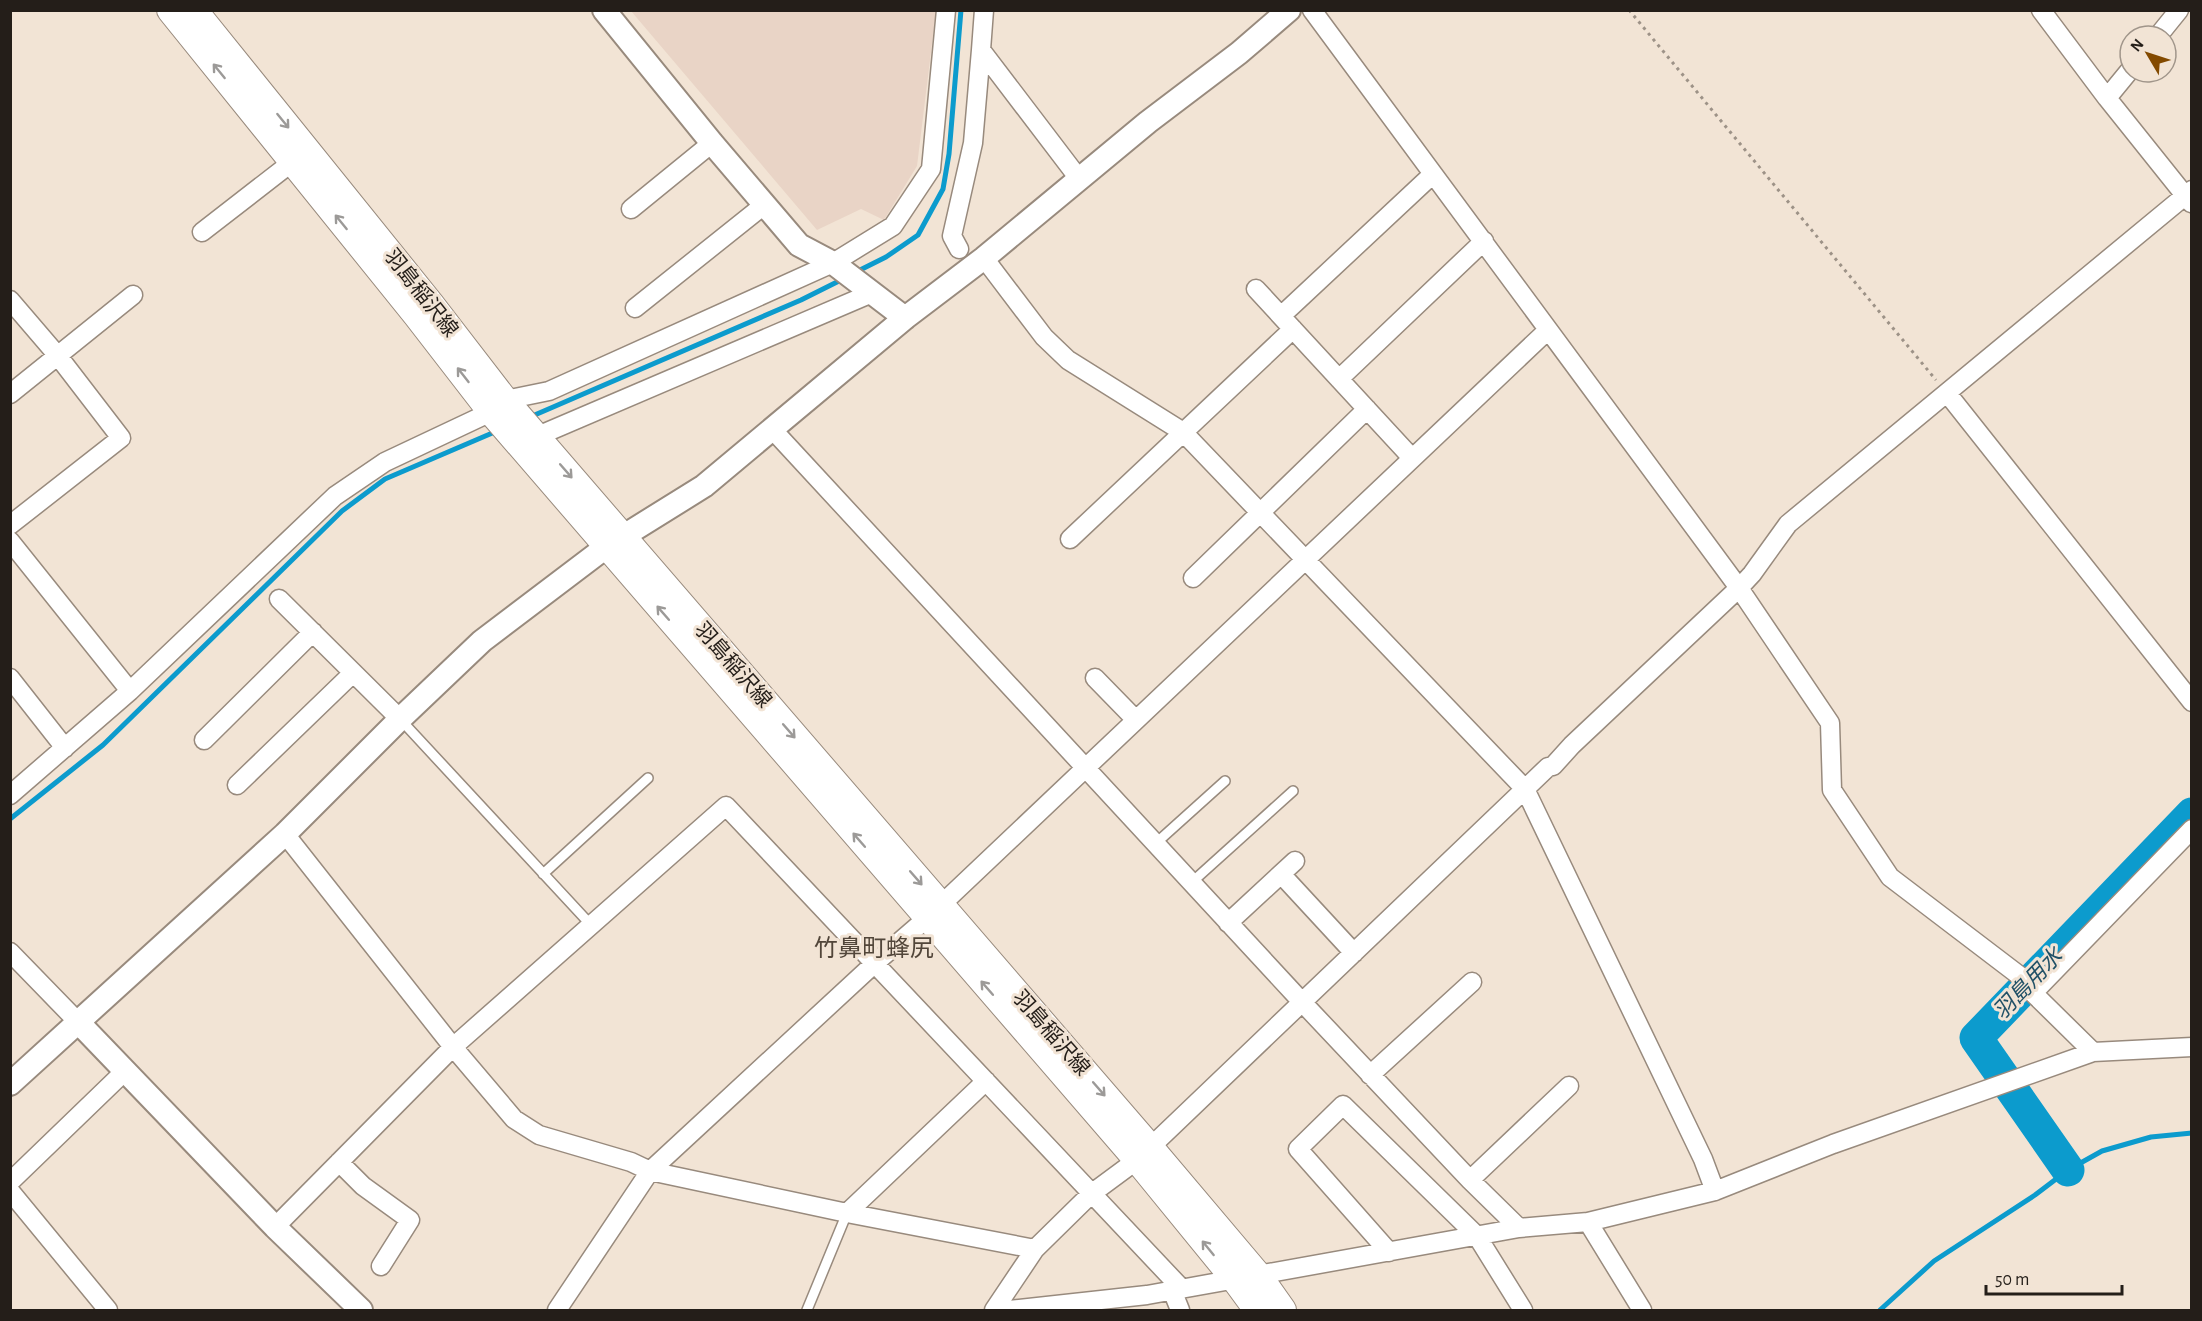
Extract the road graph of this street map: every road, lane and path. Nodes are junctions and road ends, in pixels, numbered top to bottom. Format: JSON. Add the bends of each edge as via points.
{"nodes":[{"id":1,"x":170,"y":10,"type":"edge"},
{"id":2,"x":194,"y":10,"type":"edge"},
{"id":3,"x":604,"y":10,"type":"edge"},
{"id":4,"x":946,"y":10,"type":"edge"},
{"id":5,"x":984,"y":10,"type":"edge"},
{"id":6,"x":1288,"y":10,"type":"edge"},
{"id":7,"x":1312,"y":10,"type":"edge"},
{"id":8,"x":1629,"y":10,"type":"edge"},
{"id":9,"x":2041,"y":10,"type":"edge"},
{"id":10,"x":2179,"y":10,"type":"edge"},
{"id":11,"x":2168,"y":24,"type":"edge"},
{"id":12,"x":981,"y":50,"type":"junction"},
{"id":13,"x":2118,"y":84,"type":"edge"},
{"id":14,"x":2107,"y":98,"type":"junction"},
{"id":15,"x":712,"y":143,"type":"junction"},
{"id":16,"x":300,"y":156,"type":"junction"},
{"id":17,"x":1433,"y":174,"type":"junction"},
{"id":18,"x":1080,"y":180,"type":"junction"},
{"id":19,"x":2189,"y":196,"type":"edge"},
{"id":20,"x":764,"y":205,"type":"junction"},
{"id":21,"x":631,"y":209,"type":"dead end"},
{"id":22,"x":202,"y":232,"type":"dead end"},
{"id":23,"x":1484,"y":241,"type":"junction"},
{"id":24,"x":959,"y":249,"type":"dead end"},
{"id":25,"x":984,"y":258,"type":"junction"},
{"id":26,"x":851,"y":277,"type":"junction"},
{"id":27,"x":1256,"y":289,"type":"dead end"},
{"id":28,"x":133,"y":295,"type":"dead end"},
{"id":29,"x":10,"y":300,"type":"edge"},
{"id":30,"x":635,"y":308,"type":"dead end"},
{"id":31,"x":905,"y":318,"type":"junction"},
{"id":32,"x":1287,"y":323,"type":"junction"},
{"id":33,"x":1548,"y":330,"type":"junction"},
{"id":34,"x":58,"y":356,"type":"junction"},
{"id":35,"x":1339,"y":379,"type":"junction"},
{"id":36,"x":1947,"y":393,"type":"junction"},
{"id":37,"x":10,"y":394,"type":"edge"},
{"id":38,"x":1367,"y":409,"type":"junction"},
{"id":39,"x":513,"y":424,"type":"junction"},
{"id":40,"x":772,"y":429,"type":"junction"},
{"id":41,"x":1183,"y":432,"type":"junction"},
{"id":42,"x":1412,"y":458,"type":"junction"},
{"id":43,"x":1260,"y":512,"type":"junction"},
{"id":44,"x":10,"y":525,"type":"edge"},
{"id":45,"x":1070,"y":539,"type":"dead end"},
{"id":46,"x":10,"y":541,"type":"edge"},
{"id":47,"x":614,"y":542,"type":"junction"},
{"id":48,"x":1304,"y":561,"type":"junction"},
{"id":49,"x":1193,"y":578,"type":"dead end"},
{"id":50,"x":1739,"y":588,"type":"junction"},
{"id":51,"x":279,"y":599,"type":"dead end"},
{"id":52,"x":313,"y":632,"type":"junction"},
{"id":53,"x":353,"y":673,"type":"junction"},
{"id":54,"x":10,"y":678,"type":"edge"},
{"id":55,"x":1095,"y":678,"type":"dead end"},
{"id":56,"x":130,"y":691,"type":"junction"},
{"id":57,"x":2192,"y":702,"type":"edge"},
{"id":58,"x":400,"y":719,"type":"junction"},
{"id":59,"x":1136,"y":720,"type":"junction"},
{"id":60,"x":204,"y":740,"type":"dead end"},
{"id":61,"x":65,"y":748,"type":"junction"},
{"id":62,"x":1084,"y":769,"type":"junction"},
{"id":63,"x":648,"y":778,"type":"dead end"},
{"id":64,"x":1225,"y":781,"type":"dead end"},
{"id":65,"x":237,"y":785,"type":"dead end"},
{"id":66,"x":1525,"y":789,"type":"junction"},
{"id":67,"x":1293,"y":791,"type":"dead end"},
{"id":68,"x":10,"y":795,"type":"edge"},
{"id":69,"x":2192,"y":830,"type":"edge"},
{"id":70,"x":285,"y":834,"type":"junction"},
{"id":71,"x":1155,"y":844,"type":"junction"},
{"id":72,"x":1295,"y":861,"type":"dead end"},
{"id":73,"x":543,"y":874,"type":"junction"},
{"id":74,"x":1281,"y":874,"type":"junction"},
{"id":75,"x":1191,"y":883,"type":"junction"},
{"id":76,"x":933,"y":912,"type":"junction"},
{"id":77,"x":1228,"y":923,"type":"junction"},
{"id":78,"x":591,"y":925,"type":"junction"},
{"id":79,"x":10,"y":952,"type":"edge"},
{"id":80,"x":1354,"y":953,"type":"junction"},
{"id":81,"x":875,"y":963,"type":"junction"},
{"id":82,"x":1472,"y":982,"type":"dead end"},
{"id":83,"x":2032,"y":993,"type":"junction"},
{"id":84,"x":1302,"y":1002,"type":"junction"},
{"id":85,"x":79,"y":1023,"type":"junction"},
{"id":86,"x":453,"y":1047,"type":"junction"},
{"id":87,"x":2192,"y":1047,"type":"edge"},
{"id":88,"x":2093,"y":1052,"type":"junction"},
{"id":89,"x":125,"y":1071,"type":"junction"},
{"id":90,"x":1370,"y":1075,"type":"junction"},
{"id":91,"x":987,"y":1081,"type":"junction"},
{"id":92,"x":10,"y":1084,"type":"edge"},
{"id":93,"x":1569,"y":1086,"type":"dead end"},
{"id":94,"x":1143,"y":1154,"type":"junction"},
{"id":95,"x":339,"y":1162,"type":"junction"},
{"id":96,"x":650,"y":1171,"type":"junction"},
{"id":97,"x":1470,"y":1180,"type":"junction"},
{"id":98,"x":10,"y":1182,"type":"edge"},
{"id":99,"x":10,"y":1191,"type":"edge"},
{"id":100,"x":1715,"y":1191,"type":"junction"},
{"id":101,"x":1091,"y":1194,"type":"junction"},
{"id":102,"x":847,"y":1213,"type":"junction"},
{"id":103,"x":1587,"y":1222,"type":"junction"},
{"id":104,"x":275,"y":1227,"type":"junction"},
{"id":105,"x":1519,"y":1228,"type":"junction"},
{"id":106,"x":1477,"y":1236,"type":"junction"},
{"id":107,"x":1035,"y":1249,"type":"junction"},
{"id":108,"x":1389,"y":1252,"type":"junction"},
{"id":109,"x":381,"y":1266,"type":"dead end"},
{"id":110,"x":1247,"y":1278,"type":"junction"},
{"id":111,"x":1177,"y":1290,"type":"junction"},
{"id":112,"x":1634,"y":1308,"type":"edge"},
{"id":113,"x":108,"y":1311,"type":"edge"},
{"id":114,"x":361,"y":1311,"type":"edge"},
{"id":115,"x":557,"y":1311,"type":"edge"},
{"id":116,"x":807,"y":1311,"type":"edge"},
{"id":117,"x":994,"y":1311,"type":"edge"},
{"id":118,"x":1009,"y":1311,"type":"edge"},
{"id":119,"x":1180,"y":1311,"type":"edge"},
{"id":120,"x":1257,"y":1311,"type":"edge"},
{"id":121,"x":1283,"y":1311,"type":"edge"},
{"id":122,"x":1523,"y":1311,"type":"edge"}],
"edges":[{"from":16,"to":1,"type":"main road","name":"羽島稲沢線","one_way":true},
{"from":2,"to":16,"type":"main road","name":"羽島稲沢線","one_way":true},
{"from":3,"to":15,"type":"street"},
{"from":4,"to":26,"type":"street","via":[[931,168],[893,226]]},
{"from":5,"to":12,"type":"street"},
{"from":6,"to":18,"type":"street"},
{"from":7,"to":17,"type":"street"},
{"from":8,"to":36,"type":"path"},
{"from":9,"to":14,"type":"street"},
{"from":10,"to":11,"type":"street"},
{"from":12,"to":18,"type":"street"},
{"from":12,"to":24,"type":"street","via":[[973,143],[952,236]]},
{"from":13,"to":14,"type":"street"},
{"from":14,"to":19,"type":"street"},
{"from":15,"to":20,"type":"street"},
{"from":15,"to":21,"type":"street"},
{"from":16,"to":22,"type":"street"},
{"from":16,"to":39,"type":"main road","name":"羽島稲沢線"},
{"from":17,"to":23,"type":"street"},
{"from":17,"to":32,"type":"street"},
{"from":18,"to":25,"type":"street"},
{"from":19,"to":36,"type":"street"},
{"from":20,"to":26,"type":"street","via":[[799,245]]},
{"from":20,"to":30,"type":"street"},
{"from":23,"to":33,"type":"street"},
{"from":23,"to":35,"type":"street"},
{"from":25,"to":31,"type":"street"},
{"from":25,"to":41,"type":"street","via":[[1044,338],[1068,360]]},
{"from":26,"to":31,"type":"street"},
{"from":26,"to":39,"type":"street"},
{"from":26,"to":39,"type":"street","via":[[549,391]]},
{"from":27,"to":32,"type":"street"},
{"from":28,"to":34,"type":"street"},
{"from":29,"to":34,"type":"street"},
{"from":31,"to":40,"type":"street"},
{"from":32,"to":35,"type":"street"},
{"from":32,"to":41,"type":"street"},
{"from":33,"to":42,"type":"street"},
{"from":33,"to":50,"type":"street"},
{"from":34,"to":37,"type":"street"},
{"from":34,"to":44,"type":"street","via":[[121,438]]},
{"from":35,"to":38,"type":"street"},
{"from":36,"to":50,"type":"street","via":[[1788,524]]},
{"from":36,"to":57,"type":"street"},
{"from":38,"to":42,"type":"street"},
{"from":38,"to":43,"type":"street"},
{"from":39,"to":47,"type":"main road","name":"羽島稲沢線"},
{"from":39,"to":56,"type":"street","via":[[385,462],[335,496]]},
{"from":40,"to":47,"type":"street","via":[[704,486]]},
{"from":40,"to":62,"type":"street"},
{"from":41,"to":43,"type":"street"},
{"from":41,"to":45,"type":"street"},
{"from":42,"to":48,"type":"street"},
{"from":43,"to":48,"type":"street"},
{"from":43,"to":49,"type":"street"},
{"from":46,"to":56,"type":"street"},
{"from":47,"to":58,"type":"street","via":[[482,641]]},
{"from":47,"to":76,"type":"main road","name":"羽島稲沢線"},
{"from":48,"to":59,"type":"street"},
{"from":48,"to":66,"type":"street"},
{"from":50,"to":66,"type":"street"},
{"from":50,"to":83,"type":"street","via":[[1830,723],[1832,790],[1890,877],[2020,976]]},
{"from":51,"to":52,"type":"street"},
{"from":52,"to":53,"type":"street"},
{"from":52,"to":60,"type":"street"},
{"from":53,"to":58,"type":"street"},
{"from":53,"to":65,"type":"street"},
{"from":54,"to":61,"type":"street"},
{"from":55,"to":59,"type":"street"},
{"from":56,"to":61,"type":"street"},
{"from":58,"to":70,"type":"street"},
{"from":58,"to":73,"type":"lane"},
{"from":59,"to":62,"type":"street"},
{"from":61,"to":68,"type":"street"},
{"from":62,"to":71,"type":"street"},
{"from":62,"to":76,"type":"street"},
{"from":63,"to":73,"type":"lane"},
{"from":64,"to":71,"type":"lane"},
{"from":66,"to":80,"type":"street"},
{"from":66,"to":100,"type":"street"},
{"from":67,"to":75,"type":"lane"},
{"from":69,"to":83,"type":"street"},
{"from":70,"to":85,"type":"street"},
{"from":70,"to":86,"type":"street"},
{"from":71,"to":75,"type":"street"},
{"from":72,"to":74,"type":"street"},
{"from":73,"to":78,"type":"lane"},
{"from":74,"to":77,"type":"street"},
{"from":74,"to":80,"type":"street"},
{"from":75,"to":77,"type":"street"},
{"from":76,"to":81,"type":"street"},
{"from":76,"to":94,"type":"main road","name":"羽島稲沢線"},
{"from":77,"to":84,"type":"street"},
{"from":78,"to":81,"type":"street","via":[[726,806]]},
{"from":78,"to":86,"type":"street"},
{"from":79,"to":85,"type":"street"},
{"from":80,"to":84,"type":"street"},
{"from":81,"to":91,"type":"street"},
{"from":81,"to":96,"type":"street"},
{"from":82,"to":90,"type":"street"},
{"from":83,"to":88,"type":"street"},
{"from":84,"to":90,"type":"street"},
{"from":84,"to":94,"type":"street"},
{"from":85,"to":89,"type":"street"},
{"from":85,"to":92,"type":"street"},
{"from":86,"to":95,"type":"street"},
{"from":86,"to":96,"type":"street","via":[[514,1119],[540,1135]]},
{"from":87,"to":88,"type":"street"},
{"from":88,"to":100,"type":"street","via":[[1833,1144]]},
{"from":89,"to":98,"type":"street"},
{"from":89,"to":104,"type":"street"},
{"from":90,"to":97,"type":"street"},
{"from":91,"to":101,"type":"street"},
{"from":91,"to":102,"type":"street"},
{"from":93,"to":97,"type":"street"},
{"from":94,"to":101,"type":"street"},
{"from":94,"to":110,"type":"main road","name":"羽島稲沢線"},
{"from":95,"to":104,"type":"street"},
{"from":95,"to":109,"type":"street","via":[[363,1186],[410,1220]]},
{"from":96,"to":102,"type":"street"},
{"from":96,"to":115,"type":"street"},
{"from":97,"to":105,"type":"street"},
{"from":99,"to":113,"type":"street"},
{"from":100,"to":103,"type":"street"},
{"from":101,"to":107,"type":"street"},
{"from":101,"to":111,"type":"street"},
{"from":102,"to":107,"type":"street"},
{"from":102,"to":116,"type":"lane"},
{"from":103,"to":105,"type":"street"},
{"from":103,"to":112,"type":"street"},
{"from":104,"to":114,"type":"street"},
{"from":105,"to":106,"type":"street"},
{"from":106,"to":108,"type":"street"},
{"from":106,"to":108,"type":"street","via":[[1343,1105],[1298,1149]]},
{"from":106,"to":122,"type":"street"},
{"from":107,"to":117,"type":"street"},
{"from":108,"to":110,"type":"street"},
{"from":110,"to":111,"type":"street"},
{"from":110,"to":120,"type":"main road","name":"羽島稲沢線"},
{"from":110,"to":121,"type":"main road","name":"羽島稲沢線"},
{"from":111,"to":118,"type":"street"},
{"from":111,"to":119,"type":"street"}]}
